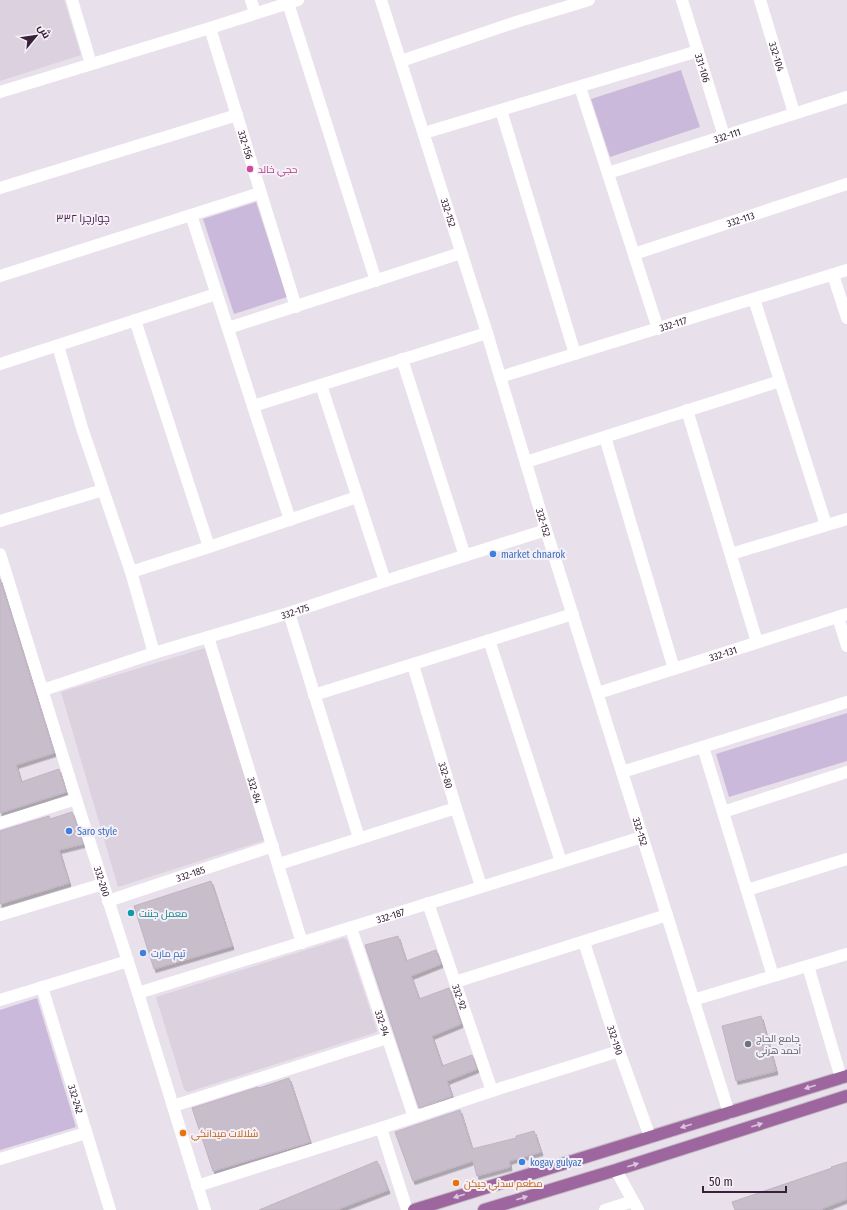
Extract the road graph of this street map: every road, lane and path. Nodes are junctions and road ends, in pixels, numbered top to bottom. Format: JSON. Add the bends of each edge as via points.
{"nodes":[{"id":1,"x":72,"y":0,"type":"edge"},
{"id":2,"x":251,"y":0,"type":"edge"},
{"id":3,"x":381,"y":0,"type":"edge"},
{"id":4,"x":589,"y":0,"type":"edge"},
{"id":5,"x":682,"y":0,"type":"edge"},
{"id":6,"x":760,"y":0,"type":"edge"},
{"id":7,"x":293,"y":2,"type":"edge"},
{"id":8,"x":255,"y":13,"type":"junction"},
{"id":9,"x":210,"y":28,"type":"junction"},
{"id":10,"x":698,"y":51,"type":"junction"},
{"id":11,"x":401,"y":61,"type":"junction"},
{"id":12,"x":91,"y":64,"type":"junction"},
{"id":13,"x":580,"y":87,"type":"junction"},
{"id":14,"x":0,"y":92,"type":"edge"},
{"id":15,"x":847,"y":97,"type":"edge"},
{"id":16,"x":501,"y":110,"type":"junction"},
{"id":17,"x":794,"y":113,"type":"junction"},
{"id":18,"x":237,"y":115,"type":"junction"},
{"id":19,"x":424,"y":133,"type":"junction"},
{"id":20,"x":724,"y":136,"type":"junction"},
{"id":21,"x":608,"y":173,"type":"junction"},
{"id":22,"x":847,"y":184,"type":"edge"},
{"id":23,"x":0,"y":188,"type":"edge"},
{"id":24,"x":260,"y":194,"type":"junction"},
{"id":25,"x":191,"y":215,"type":"junction"},
{"id":26,"x":461,"y":253,"type":"junction"},
{"id":27,"x":634,"y":254,"type":"junction"},
{"id":28,"x":847,"y":270,"type":"edge"},
{"id":29,"x":833,"y":275,"type":"junction"},
{"id":30,"x":0,"y":276,"type":"edge"},
{"id":31,"x":376,"y":281,"type":"junction"},
{"id":32,"x":216,"y":294,"type":"junction"},
{"id":33,"x":754,"y":299,"type":"junction"},
{"id":34,"x":296,"y":307,"type":"junction"},
{"id":35,"x":847,"y":318,"type":"edge"},
{"id":36,"x":135,"y":320,"type":"junction"},
{"id":37,"x":228,"y":328,"type":"junction"},
{"id":38,"x":658,"y":329,"type":"junction"},
{"id":39,"x":487,"y":333,"type":"junction"},
{"id":40,"x":58,"y":346,"type":"junction"},
{"id":41,"x":575,"y":354,"type":"junction"},
{"id":42,"x":402,"y":359,"type":"junction"},
{"id":43,"x":0,"y":364,"type":"edge"},
{"id":44,"x":500,"y":378,"type":"junction"},
{"id":45,"x":780,"y":380,"type":"junction"},
{"id":46,"x":321,"y":384,"type":"junction"},
{"id":47,"x":253,"y":406,"type":"junction"},
{"id":48,"x":687,"y":410,"type":"junction"},
{"id":49,"x":604,"y":437,"type":"junction"},
{"id":50,"x":526,"y":462,"type":"junction"},
{"id":51,"x":103,"y":490,"type":"junction"},
{"id":52,"x":357,"y":497,"type":"junction"},
{"id":53,"x":847,"y":519,"type":"edge"},
{"id":54,"x":290,"y":520,"type":"junction"},
{"id":55,"x":0,"y":522,"type":"edge"},
{"id":56,"x":826,"y":526,"type":"junction"},
{"id":57,"x":546,"y":530,"type":"junction"},
{"id":58,"x":209,"y":547,"type":"junction"},
{"id":59,"x":0,"y":554,"type":"edge"},
{"id":60,"x":731,"y":554,"type":"junction"},
{"id":61,"x":464,"y":556,"type":"junction"},
{"id":62,"x":130,"y":572,"type":"junction"},
{"id":63,"x":384,"y":581,"type":"junction"},
{"id":64,"x":289,"y":613,"type":"junction"},
{"id":65,"x":573,"y":614,"type":"junction"},
{"id":66,"x":842,"y":615,"type":"edge"},
{"id":67,"x":208,"y":637,"type":"junction"},
{"id":68,"x":489,"y":640,"type":"junction"},
{"id":69,"x":757,"y":642,"type":"junction"},
{"id":70,"x":847,"y":646,"type":"edge"},
{"id":71,"x":154,"y":653,"type":"junction"},
{"id":72,"x":413,"y":665,"type":"junction"},
{"id":73,"x":674,"y":669,"type":"junction"},
{"id":74,"x":43,"y":690,"type":"junction"},
{"id":75,"x":598,"y":693,"type":"junction"},
{"id":76,"x":314,"y":695,"type":"junction"},
{"id":77,"x":847,"y":702,"type":"edge"},
{"id":78,"x":703,"y":747,"type":"junction"},
{"id":79,"x":622,"y":772,"type":"junction"},
{"id":80,"x":847,"y":772,"type":"edge"},
{"id":81,"x":76,"y":799,"type":"junction"},
{"id":82,"x":456,"y":808,"type":"junction"},
{"id":83,"x":723,"y":812,"type":"junction"},
{"id":84,"x":0,"y":823,"type":"edge"},
{"id":85,"x":642,"y":837,"type":"junction"},
{"id":86,"x":359,"y":838,"type":"junction"},
{"id":87,"x":273,"y":846,"type":"junction"},
{"id":88,"x":847,"y":859,"type":"edge"},
{"id":89,"x":561,"y":862,"type":"junction"},
{"id":90,"x":279,"y":864,"type":"junction"},
{"id":91,"x":103,"y":884,"type":"junction"},
{"id":92,"x":481,"y":886,"type":"junction"},
{"id":93,"x":747,"y":890,"type":"junction"},
{"id":94,"x":108,"y":901,"type":"junction"},
{"id":95,"x":428,"y":903,"type":"junction"},
{"id":96,"x":0,"y":915,"type":"edge"},
{"id":97,"x":667,"y":915,"type":"junction"},
{"id":98,"x":350,"y":928,"type":"junction"},
{"id":99,"x":584,"y":942,"type":"junction"},
{"id":100,"x":302,"y":943,"type":"junction"},
{"id":101,"x":847,"y":954,"type":"edge"},
{"id":102,"x":128,"y":961,"type":"junction"},
{"id":103,"x":808,"y":966,"type":"junction"},
{"id":104,"x":773,"y":976,"type":"junction"},
{"id":105,"x":455,"y":982,"type":"junction"},
{"id":106,"x":42,"y":987,"type":"junction"},
{"id":107,"x":138,"y":993,"type":"junction"},
{"id":108,"x":0,"y":1000,"type":"edge"},
{"id":109,"x":693,"y":1000,"type":"junction"},
{"id":110,"x":387,"y":1038,"type":"junction"},
{"id":111,"x":619,"y":1051,"type":"junction"},
{"id":112,"x":844,"y":1077,"type":"edge"},
{"id":113,"x":492,"y":1090,"type":"junction"},
{"id":114,"x":847,"y":1096,"type":"edge"},
{"id":115,"x":173,"y":1106,"type":"junction"},
{"id":116,"x":729,"y":1113,"type":"junction"},
{"id":117,"x":414,"y":1117,"type":"junction"},
{"id":118,"x":381,"y":1128,"type":"junction"},
{"id":119,"x":86,"y":1133,"type":"junction"},
{"id":120,"x":650,"y":1137,"type":"junction"},
{"id":121,"x":0,"y":1159,"type":"edge"},
{"id":122,"x":563,"y":1163,"type":"junction"},
{"id":123,"x":616,"y":1170,"type":"junction"},
{"id":124,"x":569,"y":1184,"type":"junction"},
{"id":125,"x":198,"y":1186,"type":"junction"},
{"id":126,"x":635,"y":1205,"type":"edge"},
{"id":127,"x":110,"y":1210,"type":"edge"},
{"id":128,"x":205,"y":1210,"type":"edge"},
{"id":129,"x":407,"y":1210,"type":"edge"},
{"id":130,"x":414,"y":1210,"type":"edge"},
{"id":131,"x":484,"y":1210,"type":"edge"},
{"id":132,"x":605,"y":1210,"type":"edge"}],
"edges":[{"from":1,"to":12,"type":"street"},
{"from":2,"to":8,"type":"street"},
{"from":3,"to":11,"type":"street","name":"332-152"},
{"from":4,"to":11,"type":"street"},
{"from":5,"to":10,"type":"street","name":"331-106"},
{"from":6,"to":17,"type":"street","name":"332-104"},
{"from":7,"to":8,"type":"street"},
{"from":7,"to":31,"type":"street"},
{"from":8,"to":9,"type":"street"},
{"from":9,"to":12,"type":"street"},
{"from":9,"to":18,"type":"street","name":"332-156"},
{"from":10,"to":13,"type":"street"},
{"from":10,"to":20,"type":"street","name":"331-106"},
{"from":11,"to":19,"type":"street","name":"332-152"},
{"from":12,"to":14,"type":"street"},
{"from":13,"to":16,"type":"street"},
{"from":13,"to":21,"type":"street"},
{"from":15,"to":17,"type":"street","name":"332-111"},
{"from":16,"to":19,"type":"street"},
{"from":16,"to":41,"type":"street"},
{"from":17,"to":20,"type":"street","name":"332-111"},
{"from":18,"to":23,"type":"street"},
{"from":18,"to":24,"type":"street","name":"332-156"},
{"from":19,"to":26,"type":"street","name":"332-152"},
{"from":20,"to":21,"type":"street","name":"332-111"},
{"from":21,"to":27,"type":"street"},
{"from":22,"to":27,"type":"street","name":"332-113"},
{"from":24,"to":25,"type":"street"},
{"from":24,"to":34,"type":"street","name":"332-156"},
{"from":25,"to":30,"type":"street"},
{"from":25,"to":32,"type":"street"},
{"from":26,"to":31,"type":"street"},
{"from":26,"to":39,"type":"street","name":"332-152"},
{"from":27,"to":38,"type":"street"},
{"from":28,"to":29,"type":"street","name":"332-117"},
{"from":29,"to":33,"type":"street","name":"332-117"},
{"from":29,"to":35,"type":"street"},
{"from":31,"to":34,"type":"street"},
{"from":32,"to":36,"type":"street"},
{"from":32,"to":37,"type":"street"},
{"from":33,"to":38,"type":"street","name":"332-117"},
{"from":33,"to":45,"type":"street"},
{"from":34,"to":37,"type":"street"},
{"from":36,"to":40,"type":"street"},
{"from":36,"to":58,"type":"street"},
{"from":37,"to":47,"type":"street"},
{"from":38,"to":41,"type":"street","name":"332-117"},
{"from":39,"to":42,"type":"street"},
{"from":39,"to":44,"type":"street","name":"332-152"},
{"from":40,"to":43,"type":"street"},
{"from":40,"to":51,"type":"street"},
{"from":41,"to":44,"type":"street","name":"332-117"},
{"from":42,"to":46,"type":"street"},
{"from":42,"to":61,"type":"street"},
{"from":44,"to":50,"type":"street","name":"332-152"},
{"from":45,"to":48,"type":"street"},
{"from":45,"to":56,"type":"street"},
{"from":46,"to":47,"type":"street"},
{"from":46,"to":52,"type":"street"},
{"from":47,"to":54,"type":"street"},
{"from":48,"to":49,"type":"street"},
{"from":48,"to":60,"type":"street"},
{"from":49,"to":50,"type":"street"},
{"from":49,"to":73,"type":"street"},
{"from":50,"to":57,"type":"street","name":"332-152"},
{"from":51,"to":55,"type":"street"},
{"from":51,"to":62,"type":"street"},
{"from":52,"to":54,"type":"street"},
{"from":52,"to":63,"type":"street"},
{"from":53,"to":56,"type":"street"},
{"from":54,"to":58,"type":"street"},
{"from":56,"to":60,"type":"street"},
{"from":57,"to":61,"type":"street","name":"332-175"},
{"from":57,"to":65,"type":"street","name":"332-152"},
{"from":58,"to":62,"type":"street"},
{"from":59,"to":74,"type":"street","name":"332-200"},
{"from":60,"to":69,"type":"street"},
{"from":61,"to":63,"type":"street","name":"332-175"},
{"from":62,"to":71,"type":"street"},
{"from":63,"to":64,"type":"street","name":"332-175"},
{"from":64,"to":67,"type":"street","name":"332-175"},
{"from":64,"to":76,"type":"street"},
{"from":65,"to":68,"type":"street"},
{"from":65,"to":75,"type":"street","name":"332-152"},
{"from":66,"to":69,"type":"street","name":"332-131"},
{"from":66,"to":70,"type":"street"},
{"from":67,"to":71,"type":"street","name":"332-175"},
{"from":67,"to":87,"type":"street","name":"332-84"},
{"from":68,"to":72,"type":"street"},
{"from":68,"to":89,"type":"street"},
{"from":69,"to":73,"type":"street","name":"332-131"},
{"from":71,"to":74,"type":"street","name":"332-175"},
{"from":72,"to":76,"type":"street"},
{"from":72,"to":82,"type":"street","name":"332-80"},
{"from":73,"to":75,"type":"street","name":"332-131"},
{"from":74,"to":81,"type":"street","name":"332-200"},
{"from":75,"to":79,"type":"street","name":"332-152"},
{"from":76,"to":86,"type":"street"},
{"from":77,"to":78,"type":"street"},
{"from":78,"to":79,"type":"street"},
{"from":78,"to":83,"type":"street"},
{"from":79,"to":85,"type":"street","name":"332-152"},
{"from":80,"to":83,"type":"street"},
{"from":81,"to":84,"type":"street"},
{"from":81,"to":91,"type":"street","name":"332-200"},
{"from":82,"to":86,"type":"street"},
{"from":82,"to":92,"type":"street","name":"332-80"},
{"from":83,"to":93,"type":"street"},
{"from":85,"to":89,"type":"street","name":"332-187"},
{"from":85,"to":97,"type":"street","name":"332-152"},
{"from":86,"to":90,"type":"street"},
{"from":87,"to":90,"type":"street","name":"332-84"},
{"from":87,"to":94,"type":"street","name":"332-185"},
{"from":88,"to":93,"type":"street"},
{"from":89,"to":92,"type":"street","name":"332-187"},
{"from":90,"to":100,"type":"street","name":"332-84"},
{"from":91,"to":94,"type":"street","name":"332-200"},
{"from":91,"to":96,"type":"street"},
{"from":92,"to":95,"type":"street","name":"332-187"},
{"from":93,"to":104,"type":"street"},
{"from":94,"to":102,"type":"street","name":"332-200"},
{"from":95,"to":98,"type":"street","name":"332-187"},
{"from":95,"to":105,"type":"street","name":"332-92"},
{"from":97,"to":99,"type":"street"},
{"from":97,"to":109,"type":"street","name":"332-152"},
{"from":98,"to":100,"type":"street","name":"332-187"},
{"from":98,"to":110,"type":"street","name":"332-94"},
{"from":99,"to":105,"type":"street"},
{"from":99,"to":111,"type":"street","name":"332-190"},
{"from":100,"to":107,"type":"street","name":"332-187"},
{"from":101,"to":103,"type":"street"},
{"from":102,"to":106,"type":"street"},
{"from":102,"to":107,"type":"street","name":"332-200"},
{"from":103,"to":104,"type":"street"},
{"from":103,"to":112,"type":"street"},
{"from":104,"to":109,"type":"street"},
{"from":105,"to":113,"type":"street","name":"332-92"},
{"from":106,"to":108,"type":"street"},
{"from":106,"to":119,"type":"street","name":"332-242"},
{"from":107,"to":115,"type":"street","name":"332-200"},
{"from":109,"to":116,"type":"street","name":"332-152"},
{"from":110,"to":115,"type":"street"},
{"from":110,"to":117,"type":"street","name":"332-94"},
{"from":111,"to":113,"type":"street"},
{"from":111,"to":120,"type":"street","name":"332-190"},
{"from":112,"to":116,"type":"main road","one_way":true},
{"from":113,"to":117,"type":"street"},
{"from":123,"to":114,"type":"main road","one_way":true},
{"from":115,"to":125,"type":"street","name":"332-200"},
{"from":116,"to":120,"type":"main road","one_way":true},
{"from":117,"to":118,"type":"street"},
{"from":118,"to":125,"type":"street"},
{"from":118,"to":129,"type":"street"},
{"from":119,"to":121,"type":"street"},
{"from":119,"to":127,"type":"street","name":"332-242"},
{"from":120,"to":122,"type":"main road"},
{"from":122,"to":124,"type":"main road"},
{"from":122,"to":130,"type":"main road","one_way":true},
{"from":123,"to":124,"type":"main road"},
{"from":123,"to":126,"type":"street"},
{"from":131,"to":124,"type":"main road","one_way":true},
{"from":125,"to":128,"type":"street","name":"332-200"},
{"from":126,"to":132,"type":"street"}]}
